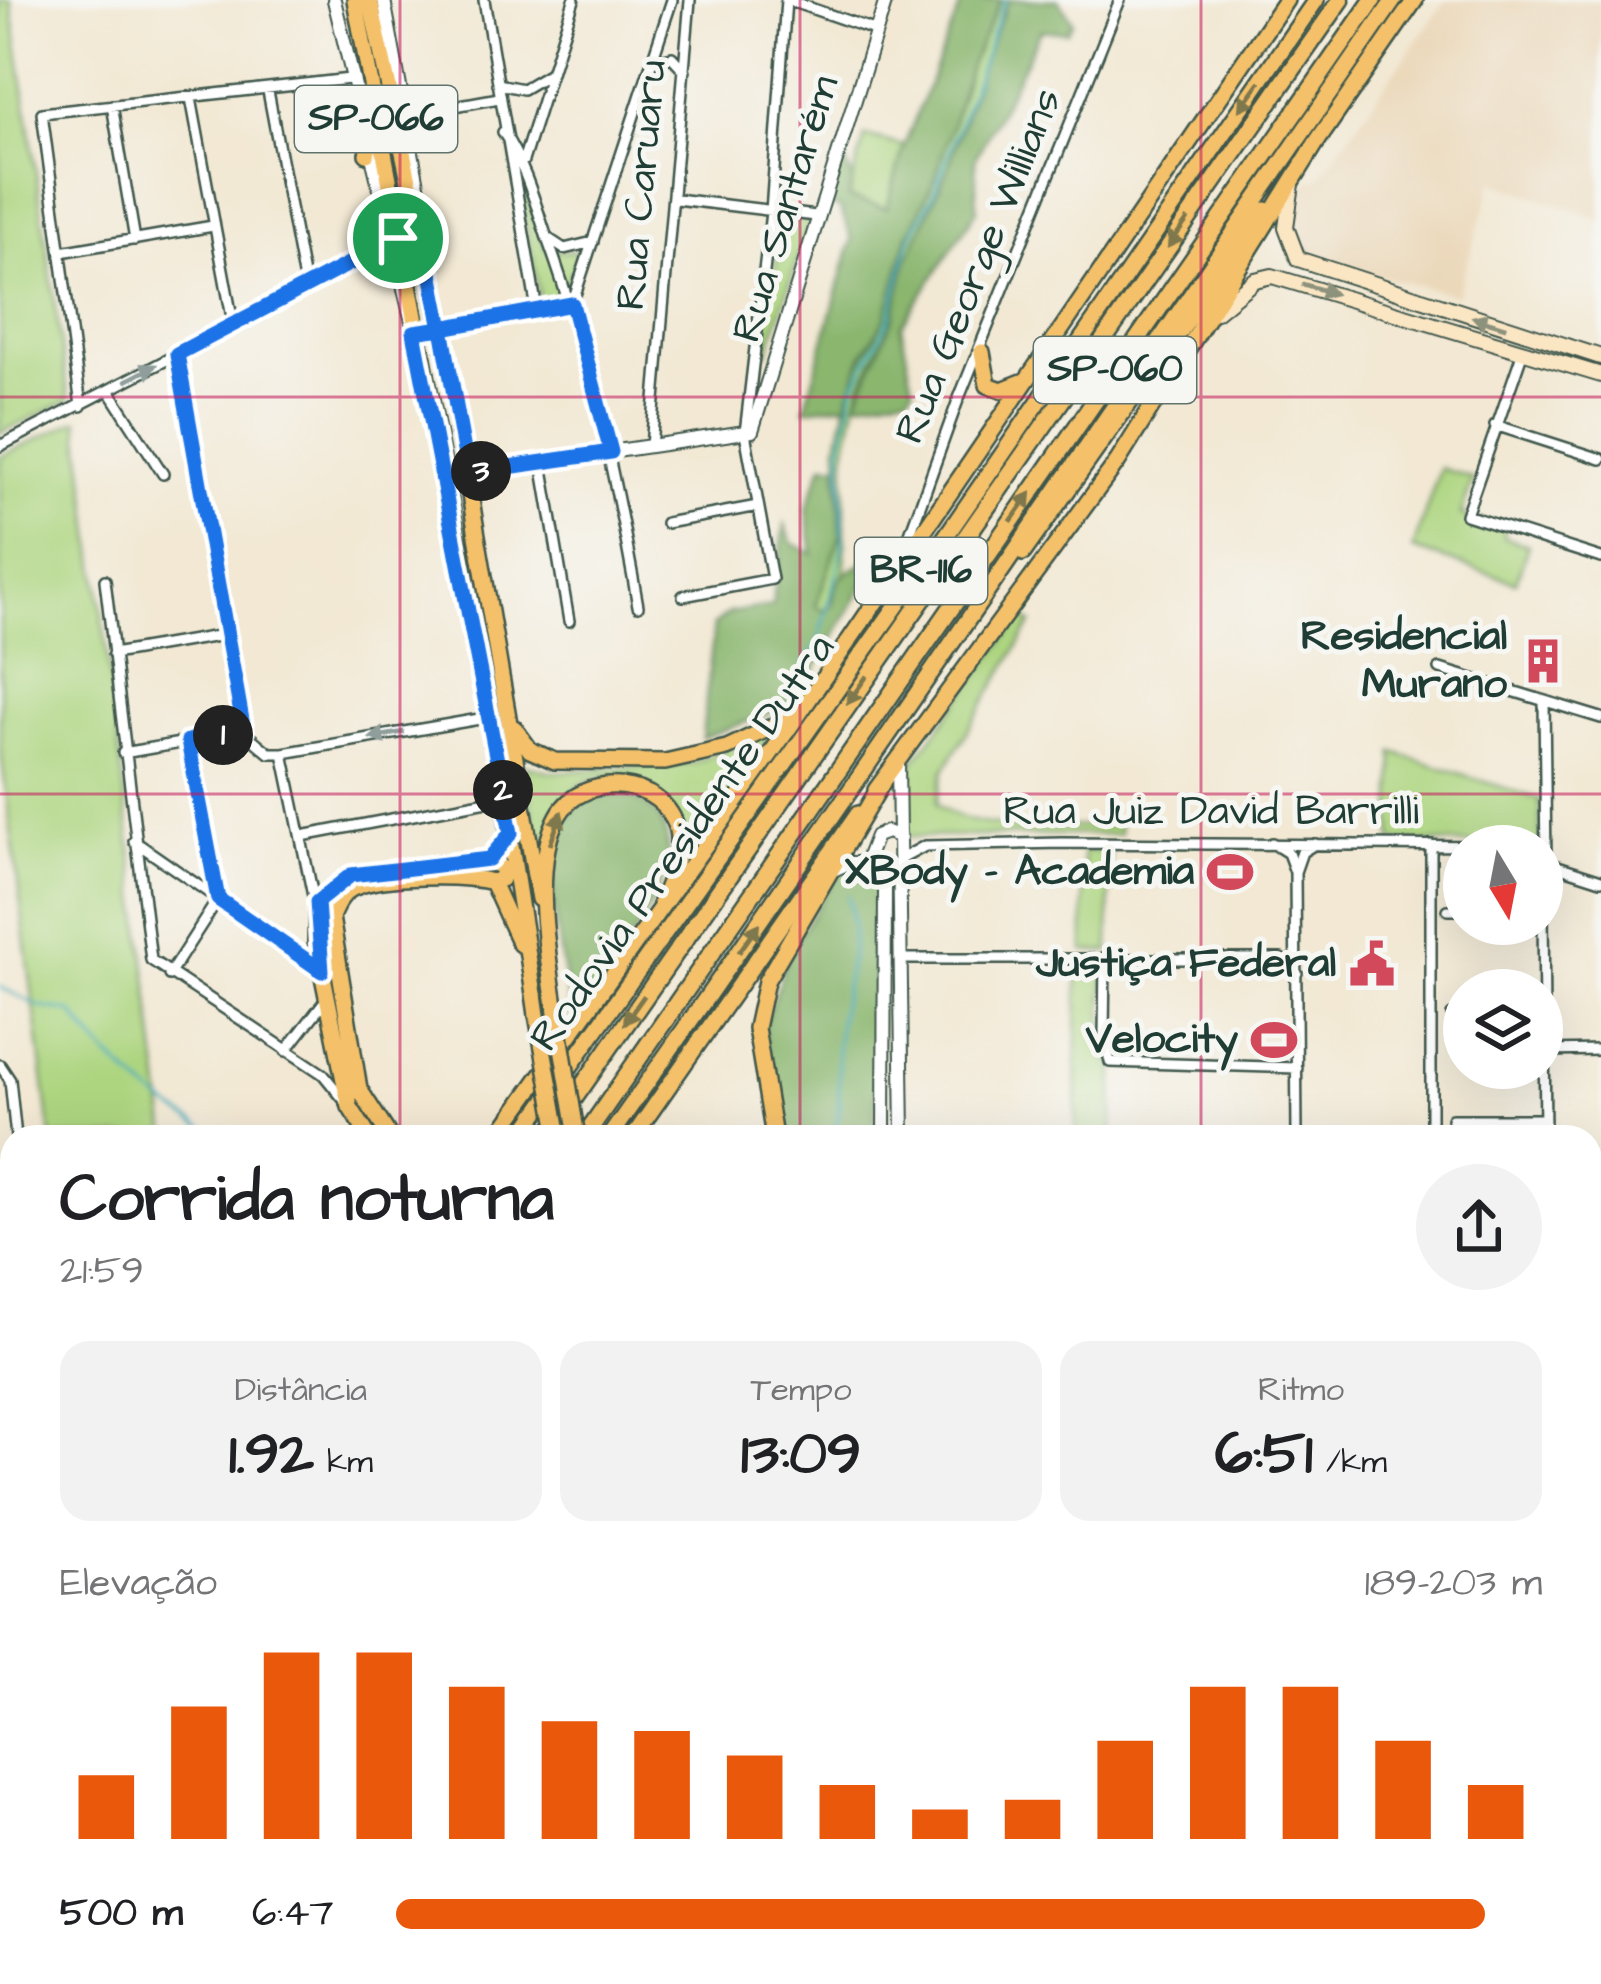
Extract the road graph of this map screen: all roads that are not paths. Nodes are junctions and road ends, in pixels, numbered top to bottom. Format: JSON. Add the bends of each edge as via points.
{"nodes":[{"id":1,"x":334,"y":0,"type":"edge"},
{"id":2,"x":355,"y":0,"type":"edge"},
{"id":3,"x":370,"y":0,"type":"edge"},
{"id":4,"x":384,"y":0,"type":"edge"},
{"id":5,"x":484,"y":0,"type":"edge"},
{"id":6,"x":574,"y":0,"type":"edge"},
{"id":7,"x":672,"y":0,"type":"edge"},
{"id":8,"x":690,"y":0,"type":"edge"},
{"id":9,"x":786,"y":0,"type":"edge"},
{"id":10,"x":886,"y":0,"type":"edge"},
{"id":11,"x":1120,"y":0,"type":"edge"},
{"id":12,"x":1286,"y":0,"type":"edge"},
{"id":13,"x":1316,"y":0,"type":"edge"},
{"id":14,"x":1341,"y":0,"type":"edge"},
{"id":15,"x":1372,"y":0,"type":"edge"},
{"id":16,"x":1394,"y":0,"type":"edge"},
{"id":17,"x":1415,"y":0,"type":"edge"},
{"id":18,"x":877,"y":31,"type":"junction"},
{"id":19,"x":652,"y":66,"type":"junction"},
{"id":20,"x":685,"y":71,"type":"junction"},
{"id":21,"x":550,"y":73,"type":"junction"},
{"id":22,"x":350,"y":79,"type":"junction"},
{"id":23,"x":498,"y":84,"type":"junction"},
{"id":24,"x":268,"y":91,"type":"junction"},
{"id":25,"x":191,"y":98,"type":"junction"},
{"id":26,"x":499,"y":98,"type":"junction"},
{"id":27,"x":112,"y":105,"type":"junction"},
{"id":28,"x":405,"y":115,"type":"junction"},
{"id":29,"x":376,"y":118,"type":"junction"},
{"id":30,"x":503,"y":132,"type":"junction"},
{"id":31,"x":1318,"y":140,"type":"junction"},
{"id":32,"x":368,"y":154,"type":"junction"},
{"id":33,"x":523,"y":162,"type":"junction"},
{"id":34,"x":1294,"y":180,"type":"junction"},
{"id":35,"x":676,"y":199,"type":"junction"},
{"id":36,"x":771,"y":212,"type":"junction"},
{"id":37,"x":816,"y":216,"type":"junction"},
{"id":38,"x":420,"y":221,"type":"junction"},
{"id":39,"x":213,"y":226,"type":"junction"},
{"id":40,"x":546,"y":236,"type":"junction"},
{"id":41,"x":135,"y":240,"type":"junction"},
{"id":42,"x":391,"y":242,"type":"junction"},
{"id":43,"x":592,"y":242,"type":"junction"},
{"id":44,"x":61,"y":252,"type":"junction"},
{"id":45,"x":305,"y":286,"type":"junction"},
{"id":46,"x":1081,"y":298,"type":"junction"},
{"id":47,"x":572,"y":304,"type":"junction"},
{"id":48,"x":537,"y":310,"type":"junction"},
{"id":49,"x":1216,"y":312,"type":"junction"},
{"id":50,"x":233,"y":323,"type":"junction"},
{"id":51,"x":413,"y":327,"type":"junction"},
{"id":52,"x":442,"y":328,"type":"junction"},
{"id":53,"x":1540,"y":338,"type":"junction"},
{"id":54,"x":1522,"y":351,"type":"junction"},
{"id":55,"x":982,"y":352,"type":"junction"},
{"id":56,"x":177,"y":354,"type":"junction"},
{"id":57,"x":1601,"y":357,"type":"edge"},
{"id":58,"x":1601,"y":375,"type":"edge"},
{"id":59,"x":1025,"y":381,"type":"junction"},
{"id":60,"x":110,"y":390,"type":"junction"},
{"id":61,"x":81,"y":406,"type":"junction"},
{"id":62,"x":1495,"y":425,"type":"junction"},
{"id":63,"x":745,"y":433,"type":"junction"},
{"id":64,"x":0,"y":446,"type":"edge"},
{"id":65,"x":651,"y":446,"type":"junction"},
{"id":66,"x":611,"y":452,"type":"junction"},
{"id":67,"x":1001,"y":455,"type":"junction"},
{"id":68,"x":1601,"y":459,"type":"edge"},
{"id":69,"x":542,"y":463,"type":"junction"},
{"id":70,"x":468,"y":473,"type":"junction"},
{"id":71,"x":163,"y":475,"type":"dead end"},
{"id":72,"x":758,"y":506,"type":"junction"},
{"id":73,"x":666,"y":523,"type":"dead end"},
{"id":74,"x":902,"y":557,"type":"junction"},
{"id":75,"x":1601,"y":558,"type":"edge"},
{"id":76,"x":105,"y":580,"type":"dead end"},
{"id":77,"x":683,"y":596,"type":"dead end"},
{"id":78,"x":638,"y":606,"type":"dead end"},
{"id":79,"x":568,"y":621,"type":"dead end"},
{"id":80,"x":224,"y":635,"type":"junction"},
{"id":81,"x":113,"y":654,"type":"junction"},
{"id":82,"x":942,"y":663,"type":"junction"},
{"id":83,"x":1440,"y":669,"type":"dead end"},
{"id":84,"x":1544,"y":701,"type":"junction"},
{"id":85,"x":800,"y":714,"type":"junction"},
{"id":86,"x":1600,"y":714,"type":"edge"},
{"id":87,"x":491,"y":717,"type":"junction"},
{"id":88,"x":511,"y":722,"type":"junction"},
{"id":89,"x":244,"y":731,"type":"junction"},
{"id":90,"x":188,"y":741,"type":"junction"},
{"id":91,"x":123,"y":753,"type":"junction"},
{"id":92,"x":284,"y":754,"type":"junction"},
{"id":93,"x":898,"y":761,"type":"junction"},
{"id":94,"x":882,"y":783,"type":"junction"},
{"id":95,"x":505,"y":798,"type":"junction"},
{"id":96,"x":1544,"y":825,"type":"edge"},
{"id":97,"x":511,"y":833,"type":"junction"},
{"id":98,"x":302,"y":836,"type":"junction"},
{"id":99,"x":900,"y":837,"type":"junction"},
{"id":100,"x":134,"y":842,"type":"junction"},
{"id":101,"x":1272,"y":843,"type":"junction"},
{"id":102,"x":1316,"y":843,"type":"junction"},
{"id":103,"x":1431,"y":845,"type":"junction"},
{"id":104,"x":1443,"y":845,"type":"edge"},
{"id":105,"x":489,"y":859,"type":"junction"},
{"id":106,"x":901,"y":859,"type":"junction"},
{"id":107,"x":866,"y":862,"type":"junction"},
{"id":108,"x":1563,"y":868,"type":"edge"},
{"id":109,"x":832,"y":871,"type":"junction"},
{"id":110,"x":1295,"y":872,"type":"junction"},
{"id":111,"x":1601,"y":880,"type":"edge"},
{"id":112,"x":492,"y":882,"type":"junction"},
{"id":113,"x":313,"y":896,"type":"dead end"},
{"id":114,"x":218,"y":899,"type":"junction"},
{"id":115,"x":662,"y":902,"type":"junction"},
{"id":116,"x":545,"y":943,"type":"junction"},
{"id":117,"x":1105,"y":957,"type":"junction"},
{"id":118,"x":898,"y":958,"type":"junction"},
{"id":119,"x":322,"y":971,"type":"junction"},
{"id":120,"x":1297,"y":973,"type":"junction"},
{"id":121,"x":169,"y":975,"type":"junction"},
{"id":122,"x":534,"y":994,"type":"junction"},
{"id":123,"x":327,"y":998,"type":"junction"},
{"id":124,"x":1601,"y":1050,"type":"edge"},
{"id":125,"x":286,"y":1051,"type":"junction"},
{"id":126,"x":1563,"y":1051,"type":"edge"},
{"id":127,"x":0,"y":1065,"type":"edge"},
{"id":128,"x":1297,"y":1068,"type":"junction"},
{"id":129,"x":1545,"y":1089,"type":"edge"},
{"id":130,"x":350,"y":1107,"type":"junction"},
{"id":131,"x":1452,"y":1119,"type":"dead end"},
{"id":132,"x":1545,"y":1119,"type":"junction"},
{"id":133,"x":15,"y":1125,"type":"edge"},
{"id":134,"x":361,"y":1125,"type":"edge"},
{"id":135,"x":382,"y":1125,"type":"edge"},
{"id":136,"x":505,"y":1125,"type":"edge"},
{"id":137,"x":528,"y":1125,"type":"edge"},
{"id":138,"x":555,"y":1125,"type":"edge"},
{"id":139,"x":557,"y":1125,"type":"edge"},
{"id":140,"x":579,"y":1125,"type":"edge"},
{"id":141,"x":589,"y":1125,"type":"edge"},
{"id":142,"x":617,"y":1125,"type":"edge"},
{"id":143,"x":641,"y":1125,"type":"edge"},
{"id":144,"x":772,"y":1125,"type":"edge"},
{"id":145,"x":884,"y":1125,"type":"edge"},
{"id":146,"x":903,"y":1125,"type":"edge"},
{"id":147,"x":1297,"y":1125,"type":"edge"},
{"id":148,"x":1431,"y":1125,"type":"edge"},
{"id":149,"x":1545,"y":1125,"type":"edge"}],
"edges":[{"from":1,"to":22,"type":"street"},
{"from":2,"to":29,"type":"main road","number":"SP-066"},
{"from":3,"to":38,"type":"main road","number":"SP-066"},
{"from":4,"to":28,"type":"street"},
{"from":5,"to":23,"type":"street"},
{"from":6,"to":21,"type":"street"},
{"from":7,"to":19,"type":"street"},
{"from":8,"to":20,"type":"street","name":"Rua Caruaru"},
{"from":9,"to":18,"type":"street"},
{"from":9,"to":36,"type":"street"},
{"from":10,"to":18,"type":"street","name":"Rua Santarém"},
{"from":11,"to":55,"type":"street","name":"Rua George Willians"},
{"from":12,"to":46,"type":"main road"},
{"from":13,"to":67,"type":"main road","name":"Rodovia Presidente Dutra","number":"BR-116","one_way":true},
{"from":14,"to":138,"type":"highway","name":"Rodovia Presidente Dutra","number":"SP-060","one_way":true},
{"from":141,"to":15,"type":"highway","name":"Rodovia Presidente Dutra","number":"SP-060","one_way":true},
{"from":16,"to":82,"type":"main road","number":"BR-116"},
{"from":17,"to":31,"type":"main road"},
{"from":18,"to":37,"type":"street","name":"Rua Santarém"},
{"from":19,"to":20,"type":"street","via":[[667,56]]},
{"from":19,"to":43,"type":"street"},
{"from":20,"to":35,"type":"street","name":"Rua Caruaru"},
{"from":21,"to":23,"type":"street","via":[[523,89]]},
{"from":21,"to":33,"type":"street"},
{"from":22,"to":24,"type":"street"},
{"from":22,"to":32,"type":"street"},
{"from":23,"to":26,"type":"street"},
{"from":24,"to":25,"type":"street"},
{"from":24,"to":45,"type":"street"},
{"from":25,"to":27,"type":"street"},
{"from":25,"to":39,"type":"street"},
{"from":26,"to":28,"type":"street"},
{"from":26,"to":30,"type":"street"},
{"from":27,"to":41,"type":"street"},
{"from":27,"to":44,"type":"street","via":[[42,112]]},
{"from":28,"to":38,"type":"street"},
{"from":29,"to":32,"type":"main road"},
{"from":29,"to":42,"type":"main road","number":"SP-066"},
{"from":30,"to":33,"type":"street"},
{"from":30,"to":48,"type":"street"},
{"from":31,"to":34,"type":"main road"},
{"from":31,"to":82,"type":"main road"},
{"from":32,"to":42,"type":"street"},
{"from":33,"to":40,"type":"street"},
{"from":34,"to":49,"type":"main road"},
{"from":53,"to":34,"type":"main road","one_way":true,"via":[[1298,260],[1286,227]]},
{"from":35,"to":36,"type":"street"},
{"from":35,"to":65,"type":"street","name":"Rua Caruaru"},
{"from":36,"to":37,"type":"street"},
{"from":36,"to":63,"type":"street"},
{"from":37,"to":63,"type":"street","name":"Rua Santarém","via":[[752,431]]},
{"from":38,"to":42,"type":"street"},
{"from":38,"to":52,"type":"main road","number":"SP-066"},
{"from":39,"to":41,"type":"street"},
{"from":39,"to":50,"type":"street"},
{"from":40,"to":43,"type":"street","via":[[564,249]]},
{"from":40,"to":47,"type":"street"},
{"from":41,"to":44,"type":"street"},
{"from":42,"to":45,"type":"street"},
{"from":42,"to":51,"type":"main road","number":"SP-066"},
{"from":43,"to":47,"type":"street"},
{"from":44,"to":61,"type":"street"},
{"from":45,"to":50,"type":"street"},
{"from":46,"to":59,"type":"main road"},
{"from":46,"to":67,"type":"main road"},
{"from":47,"to":48,"type":"street"},
{"from":47,"to":66,"type":"street"},
{"from":48,"to":52,"type":"street"},
{"from":49,"to":54,"type":"main road","one_way":true,"via":[[1272,276]]},
{"from":49,"to":93,"type":"main road","via":[[1114,468]]},
{"from":50,"to":56,"type":"street"},
{"from":51,"to":52,"type":"street"},
{"from":51,"to":87,"type":"main road","number":"SP-066"},
{"from":52,"to":70,"type":"main road","number":"SP-066"},
{"from":53,"to":54,"type":"main road"},
{"from":53,"to":57,"type":"main road"},
{"from":54,"to":58,"type":"main road"},
{"from":54,"to":62,"type":"street"},
{"from":55,"to":59,"type":"main road","via":[[988,386]]},
{"from":55,"to":74,"type":"street","name":"Rua George Willians"},
{"from":60,"to":56,"type":"street","one_way":true},
{"from":56,"to":80,"type":"street"},
{"from":59,"to":74,"type":"main road"},
{"from":60,"to":61,"type":"street"},
{"from":60,"to":71,"type":"street"},
{"from":61,"to":64,"type":"street"},
{"from":62,"to":68,"type":"street"},
{"from":62,"to":75,"type":"street","via":[[1466,515]]},
{"from":63,"to":65,"type":"street"},
{"from":63,"to":72,"type":"street"},
{"from":65,"to":66,"type":"street"},
{"from":66,"to":69,"type":"street"},
{"from":66,"to":78,"type":"street"},
{"from":67,"to":137,"type":"main road","name":"Rodovia Presidente Dutra","number":"BR-116"},
{"from":69,"to":70,"type":"street"},
{"from":69,"to":79,"type":"street"},
{"from":70,"to":88,"type":"main road","number":"SP-066"},
{"from":72,"to":73,"type":"street"},
{"from":72,"to":77,"type":"street","via":[[772,579]]},
{"from":74,"to":85,"type":"main road"},
{"from":76,"to":81,"type":"street"},
{"from":80,"to":81,"type":"street"},
{"from":80,"to":89,"type":"street"},
{"from":81,"to":91,"type":"street"},
{"from":142,"to":82,"type":"main road","number":"BR-116","one_way":true},
{"from":83,"to":84,"type":"street"},
{"from":84,"to":86,"type":"street"},
{"from":84,"to":96,"type":"street"},
{"from":85,"to":88,"type":"main road","via":[[728,748],[665,762],[547,759]]},
{"from":85,"to":115,"type":"main road"},
{"from":87,"to":92,"type":"street","one_way":true},
{"from":87,"to":95,"type":"main road","number":"SP-066"},
{"from":88,"to":116,"type":"main road","number":"SP-066"},
{"from":89,"to":90,"type":"street"},
{"from":89,"to":92,"type":"street","via":[[269,753]]},
{"from":90,"to":91,"type":"street"},
{"from":90,"to":114,"type":"street"},
{"from":91,"to":100,"type":"street"},
{"from":92,"to":98,"type":"street"},
{"from":93,"to":94,"type":"main road"},
{"from":93,"to":99,"type":"street"},
{"from":94,"to":109,"type":"main road"},
{"from":94,"to":143,"type":"main road"},
{"from":95,"to":97,"type":"main road","number":"SP-066"},
{"from":95,"to":98,"type":"street"},
{"from":97,"to":105,"type":"main road"},
{"from":97,"to":122,"type":"main road","number":"SP-066"},
{"from":98,"to":113,"type":"street"},
{"from":99,"to":106,"type":"street"},
{"from":99,"to":107,"type":"street","via":[[876,836]]},
{"from":100,"to":114,"type":"street"},
{"from":100,"to":121,"type":"street","via":[[146,943]]},
{"from":101,"to":102,"type":"street","name":"Rua Juiz David Barrilli"},
{"from":101,"to":106,"type":"street","name":"Rua Juiz David Barrilli","via":[[925,846]]},
{"from":101,"to":110,"type":"street","via":[[1288,853]]},
{"from":102,"to":103,"type":"street","name":"Rua Juiz David Barrilli"},
{"from":102,"to":110,"type":"street","via":[[1302,852]]},
{"from":103,"to":104,"type":"street","name":"Rua Juiz David Barrilli"},
{"from":103,"to":148,"type":"street"},
{"from":105,"to":112,"type":"main road","via":[[503,869]]},
{"from":105,"to":119,"type":"main road","via":[[351,875],[317,902]]},
{"from":106,"to":118,"type":"street"},
{"from":107,"to":109,"type":"street"},
{"from":107,"to":145,"type":"street","via":[[885,884]]},
{"from":108,"to":111,"type":"street"},
{"from":109,"to":144,"type":"main road","via":[[766,981],[756,1028]]},
{"from":110,"to":120,"type":"street"},
{"from":112,"to":122,"type":"main road"},
{"from":112,"to":135,"type":"main road","via":[[465,875],[355,887],[338,900],[331,917],[359,1089]]},
{"from":114,"to":119,"type":"street"},
{"from":114,"to":121,"type":"street"},
{"from":116,"to":115,"type":"main road","one_way":true,"via":[[554,825],[565,805],[593,788],[627,785],[674,822],[676,859]]},
{"from":115,"to":136,"type":"main road"},
{"from":116,"to":140,"type":"main road","number":"SP-066","bridge":true},
{"from":117,"to":118,"type":"street"},
{"from":117,"to":120,"type":"street","via":[[1281,959]]},
{"from":117,"to":128,"type":"street","via":[[1110,1062]]},
{"from":118,"to":146,"type":"street"},
{"from":119,"to":123,"type":"main road"},
{"from":120,"to":128,"type":"street"},
{"from":121,"to":125,"type":"street"},
{"from":122,"to":139,"type":"main road","number":"SP-066","bridge":true},
{"from":123,"to":125,"type":"street"},
{"from":123,"to":130,"type":"main road"},
{"from":124,"to":126,"type":"street"},
{"from":125,"to":130,"type":"street","via":[[323,1074]]},
{"from":127,"to":133,"type":"street","via":[[10,1080]]},
{"from":128,"to":147,"type":"street"},
{"from":129,"to":132,"type":"street"},
{"from":130,"to":134,"type":"main road"},
{"from":131,"to":132,"type":"street"},
{"from":132,"to":149,"type":"street"}]}
